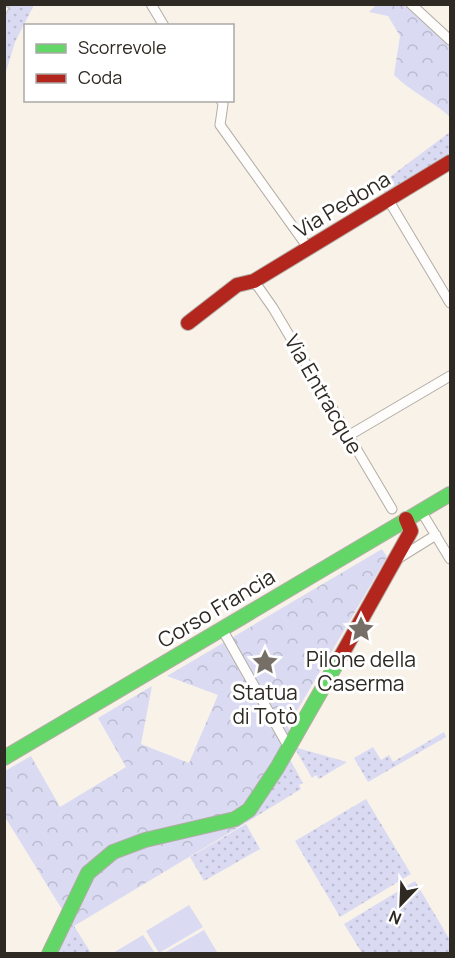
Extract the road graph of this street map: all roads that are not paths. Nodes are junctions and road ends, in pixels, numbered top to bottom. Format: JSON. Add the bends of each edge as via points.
{"nodes":[{"id":1,"x":151,"y":4,"type":"edge"},
{"id":2,"x":411,"y":4,"type":"edge"},
{"id":3,"x":163,"y":24,"type":"edge"},
{"id":4,"x":450,"y":40,"type":"edge"},
{"id":5,"x":222,"y":102,"type":"edge"},
{"id":6,"x":450,"y":162,"type":"edge"},
{"id":7,"x":389,"y":201,"type":"junction"},
{"id":8,"x":309,"y":249,"type":"junction"},
{"id":9,"x":254,"y":280,"type":"junction"},
{"id":10,"x":450,"y":303,"type":"edge"},
{"id":11,"x":188,"y":323,"type":"dead end"},
{"id":12,"x":450,"y":376,"type":"edge"},
{"id":13,"x":348,"y":436,"type":"junction"},
{"id":14,"x":450,"y":494,"type":"edge"},
{"id":15,"x":392,"y":509,"type":"dead end"},
{"id":16,"x":421,"y":511,"type":"junction"},
{"id":17,"x":406,"y":519,"type":"junction"},
{"id":18,"x":436,"y":535,"type":"junction"},
{"id":19,"x":396,"y":559,"type":"junction"},
{"id":20,"x":450,"y":559,"type":"edge"},
{"id":21,"x":222,"y":629,"type":"junction"},
{"id":22,"x":288,"y":746,"type":"junction"},
{"id":23,"x":4,"y":758,"type":"edge"},
{"id":24,"x":49,"y":954,"type":"edge"}],
"edges":[{"from":1,"to":3,"type":"street"},
{"from":2,"to":4,"type":"street"},
{"from":5,"to":8,"type":"street","via":[[220,125]]},
{"from":6,"to":7,"type":"street","name":"Via Pedona"},
{"from":7,"to":8,"type":"street","name":"Via Pedona"},
{"from":7,"to":10,"type":"street"},
{"from":8,"to":9,"type":"street","name":"Via Pedona"},
{"from":9,"to":11,"type":"street","name":"Via Pedona","via":[[237,285]]},
{"from":9,"to":13,"type":"street","name":"Via Entracque"},
{"from":12,"to":13,"type":"street"},
{"from":13,"to":15,"type":"street","name":"Via Entracque"},
{"from":14,"to":16,"type":"street","name":"Corso Francia"},
{"from":16,"to":17,"type":"street","name":"Corso Francia"},
{"from":16,"to":18,"type":"street"},
{"from":17,"to":19,"type":"street","via":[[411,531]]},
{"from":17,"to":21,"type":"street","name":"Corso Francia"},
{"from":18,"to":19,"type":"street"},
{"from":18,"to":20,"type":"street"},
{"from":19,"to":22,"type":"street"},
{"from":21,"to":22,"type":"street"},
{"from":21,"to":23,"type":"street","name":"Corso Francia"},
{"from":22,"to":24,"type":"street","via":[[262,794],[235,819],[145,840],[112,852],[88,873]]}]}
